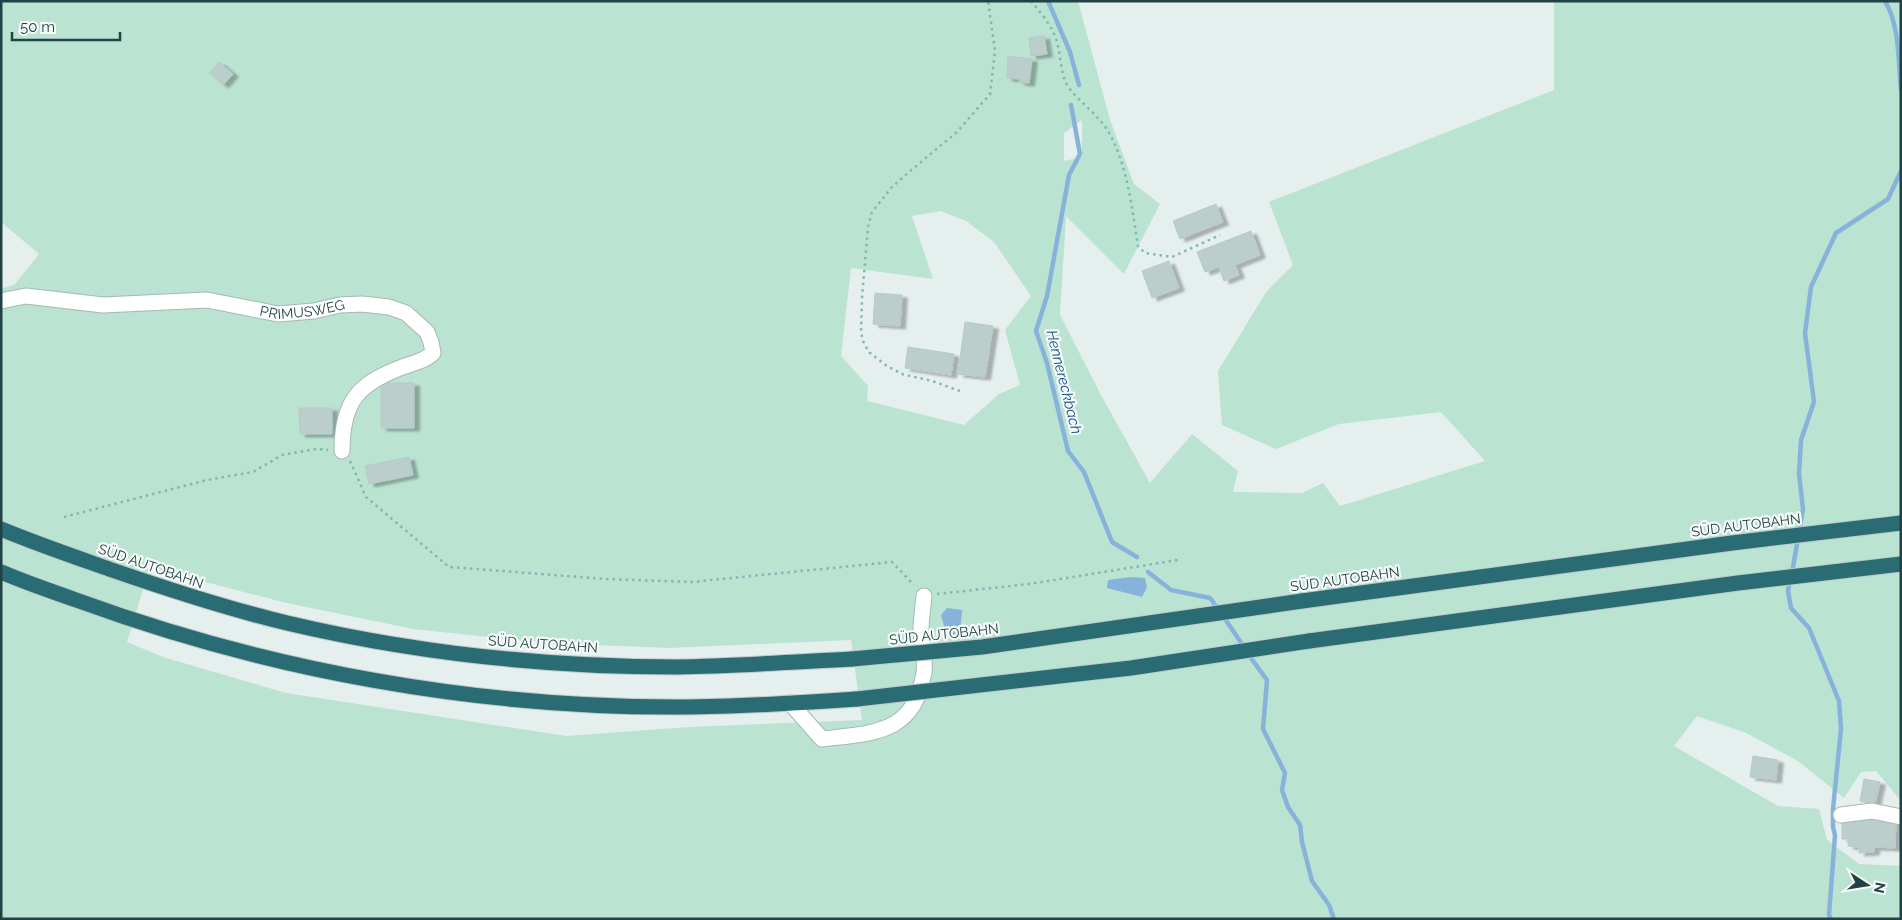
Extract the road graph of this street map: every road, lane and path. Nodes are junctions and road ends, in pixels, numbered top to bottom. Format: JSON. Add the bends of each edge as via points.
{"nodes":[{"id":1,"x":988,"y":1,"type":"edge"},
{"id":2,"x":1031,"y":1,"type":"edge"},
{"id":3,"x":1220,"y":235,"type":"dead end"},
{"id":4,"x":1,"y":301,"type":"edge"},
{"id":5,"x":960,"y":391,"type":"dead end"},
{"id":6,"x":342,"y":451,"type":"junction"},
{"id":7,"x":64,"y":517,"type":"dead end"},
{"id":8,"x":1901,"y":523,"type":"edge"},
{"id":9,"x":1,"y":529,"type":"edge"},
{"id":10,"x":1178,"y":560,"type":"dead end"},
{"id":11,"x":1901,"y":564,"type":"edge"},
{"id":12,"x":1,"y":572,"type":"edge"},
{"id":13,"x":924,"y":596,"type":"junction"},
{"id":14,"x":790,"y":703,"type":"junction"},
{"id":15,"x":1842,"y":816,"type":"dead end"},
{"id":16,"x":1901,"y":817,"type":"edge"}],
"edges":[{"from":1,"to":5,"type":"path","via":[[995,51],[990,94],[957,132],[892,187],[872,212],[862,298],[861,334],[870,353],[902,374]]},
{"from":2,"to":3,"type":"path","via":[[1057,41],[1067,85],[1112,138],[1128,182],[1138,246],[1145,253],[1172,257]]},
{"from":4,"to":6,"type":"lane","name":"PRIMUSWEG","via":[[26,296],[103,305],[207,300],[278,314],[362,304],[389,306],[406,313],[427,332],[433,352],[374,380],[359,391],[344,422]]},
{"from":6,"to":7,"type":"path","via":[[316,449],[282,456],[253,472],[207,480]]},
{"from":6,"to":13,"type":"path","via":[[350,460],[366,497],[449,567],[691,582],[892,562]]},
{"from":8,"to":9,"type":"highway","name":"SÜD AUTOBAHN","bridge":true,"via":[[1302,601],[982,647],[852,659],[677,666],[577,664],[477,655],[382,642],[288,623],[144,581]]},
{"from":10,"to":13,"type":"path","via":[[1029,584]]},
{"from":11,"to":14,"type":"highway","bridge":true,"via":[[1738,583],[1131,668],[857,699]]},
{"from":12,"to":14,"type":"highway","via":[[179,635],[376,682],[480,696],[580,704],[681,707]]},
{"from":13,"to":14,"type":"lane","via":[[921,630],[925,670],[917,700],[902,721],[890,728],[822,739]]},
{"from":15,"to":16,"type":"lane","via":[[1872,811]]}]}
